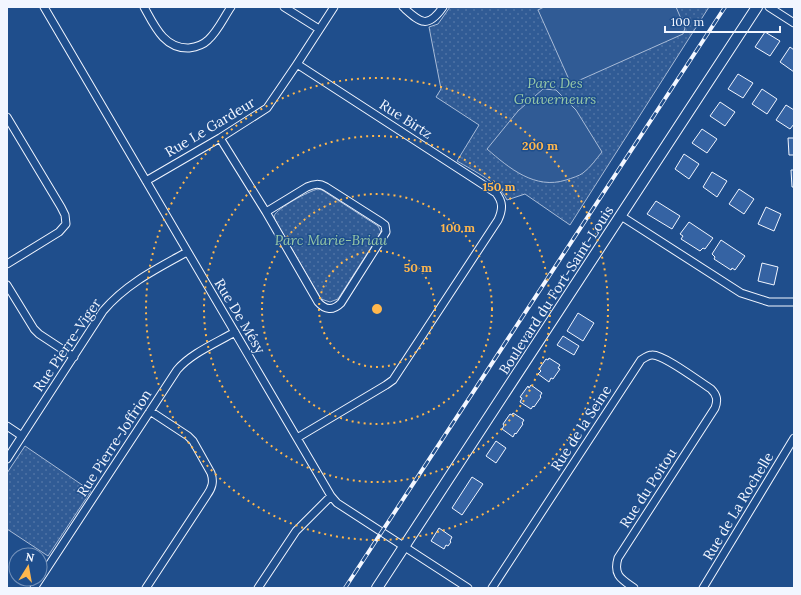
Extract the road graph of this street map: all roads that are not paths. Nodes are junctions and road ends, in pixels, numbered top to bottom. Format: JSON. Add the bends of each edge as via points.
{"nodes":[{"id":1,"x":44,"y":7,"type":"edge"},
{"id":2,"x":144,"y":7,"type":"edge"},
{"id":3,"x":231,"y":7,"type":"edge"},
{"id":4,"x":284,"y":7,"type":"edge"},
{"id":5,"x":334,"y":7,"type":"edge"},
{"id":6,"x":403,"y":7,"type":"edge"},
{"id":7,"x":443,"y":7,"type":"edge"},
{"id":8,"x":757,"y":7,"type":"edge"},
{"id":9,"x":769,"y":7,"type":"edge"},
{"id":10,"x":794,"y":23,"type":"edge"},
{"id":11,"x":319,"y":29,"type":"junction"},
{"id":12,"x":297,"y":64,"type":"junction"},
{"id":13,"x":7,"y":117,"type":"edge"},
{"id":14,"x":220,"y":138,"type":"junction"},
{"id":15,"x":146,"y":181,"type":"junction"},
{"id":16,"x":266,"y":212,"type":"junction"},
{"id":17,"x":621,"y":216,"type":"junction"},
{"id":18,"x":187,"y":252,"type":"junction"},
{"id":19,"x":7,"y":264,"type":"edge"},
{"id":20,"x":7,"y":285,"type":"edge"},
{"id":21,"x":794,"y":302,"type":"edge"},
{"id":22,"x":235,"y":332,"type":"junction"},
{"id":23,"x":74,"y":357,"type":"junction"},
{"id":24,"x":717,"y":398,"type":"joint"},
{"id":25,"x":150,"y":411,"type":"junction"},
{"id":26,"x":7,"y":426,"type":"edge"},
{"id":27,"x":22,"y":436,"type":"junction"},
{"id":28,"x":297,"y":438,"type":"junction"},
{"id":29,"x":794,"y":438,"type":"edge"},
{"id":30,"x":7,"y":459,"type":"edge"},
{"id":31,"x":331,"y":496,"type":"junction"},
{"id":32,"x":404,"y":546,"type":"junction"},
{"id":33,"x":34,"y":588,"type":"edge"},
{"id":34,"x":146,"y":588,"type":"edge"},
{"id":35,"x":258,"y":588,"type":"edge"},
{"id":36,"x":376,"y":588,"type":"edge"},
{"id":37,"x":468,"y":588,"type":"edge"},
{"id":38,"x":492,"y":588,"type":"edge"},
{"id":39,"x":634,"y":588,"type":"edge"},
{"id":40,"x":703,"y":588,"type":"edge"}],
"edges":[{"from":1,"to":15,"type":"street","name":"Rue De Mésy"},
{"from":2,"to":3,"type":"street","via":[[162,37],[184,48],[195,47],[209,39]]},
{"from":4,"to":11,"type":"street"},
{"from":5,"to":11,"type":"street","name":"Rue Le Gardeur"},
{"from":6,"to":7,"type":"street","via":[[419,20],[427,21],[434,18]]},
{"from":8,"to":17,"type":"street","name":"Boulevard du Fort-Saint-Louis"},
{"from":9,"to":10,"type":"street"},
{"from":11,"to":12,"type":"street","name":"Rue Le Gardeur"},
{"from":12,"to":14,"type":"street","name":"Rue Le Gardeur","via":[[267,108]]},
{"from":12,"to":28,"type":"street","name":"Rue Birtz","via":[[491,189],[500,198],[502,205],[498,220],[392,380]]},
{"from":13,"to":19,"type":"street","via":[[61,207],[66,224],[59,232]]},
{"from":14,"to":15,"type":"street","name":"Rue Le Gardeur"},
{"from":14,"to":16,"type":"street"},
{"from":15,"to":18,"type":"street","name":"Rue De Mésy"},
{"from":16,"to":16,"type":"street","via":[[318,302],[330,309],[341,303],[386,232],[385,225],[381,222],[319,184],[307,187]]},
{"from":17,"to":21,"type":"street","via":[[741,293],[769,302]]},
{"from":17,"to":32,"type":"street","name":"Boulevard du Fort-Saint-Louis"},
{"from":18,"to":22,"type":"street","name":"Rue De Mésy"},
{"from":18,"to":23,"type":"street","name":"Rue Pierre-Viger","via":[[120,293],[103,312]]},
{"from":20,"to":23,"type":"street","via":[[34,329]]},
{"from":22,"to":25,"type":"street","name":"Rue Pierre-Joffrion","via":[[183,363]]},
{"from":22,"to":28,"type":"street","name":"Rue De Mésy"},
{"from":23,"to":27,"type":"street","name":"Rue Pierre-Viger"},
{"from":24,"to":38,"type":"street","name":"Rue de la Seine","via":[[711,389],[663,358],[652,355],[641,360]]},
{"from":24,"to":39,"type":"street","name":"Rue du Poitou","via":[[715,408],[618,558],[616,571],[619,577]]},
{"from":25,"to":33,"type":"street","name":"Rue Pierre-Joffrion"},
{"from":25,"to":34,"type":"street","via":[[191,439],[211,473],[213,484]]},
{"from":26,"to":27,"type":"street"},
{"from":27,"to":30,"type":"street","name":"Rue Pierre-Viger"},
{"from":28,"to":31,"type":"street","name":"Rue De Mésy"},
{"from":29,"to":40,"type":"street","name":"Rue de La Rochelle"},
{"from":31,"to":32,"type":"street","name":"Rue De Mésy"},
{"from":31,"to":35,"type":"street","via":[[296,531]]},
{"from":32,"to":36,"type":"street","name":"Boulevard du Fort-Saint-Louis"},
{"from":32,"to":37,"type":"street","name":"Rue De Mésy"}]}
